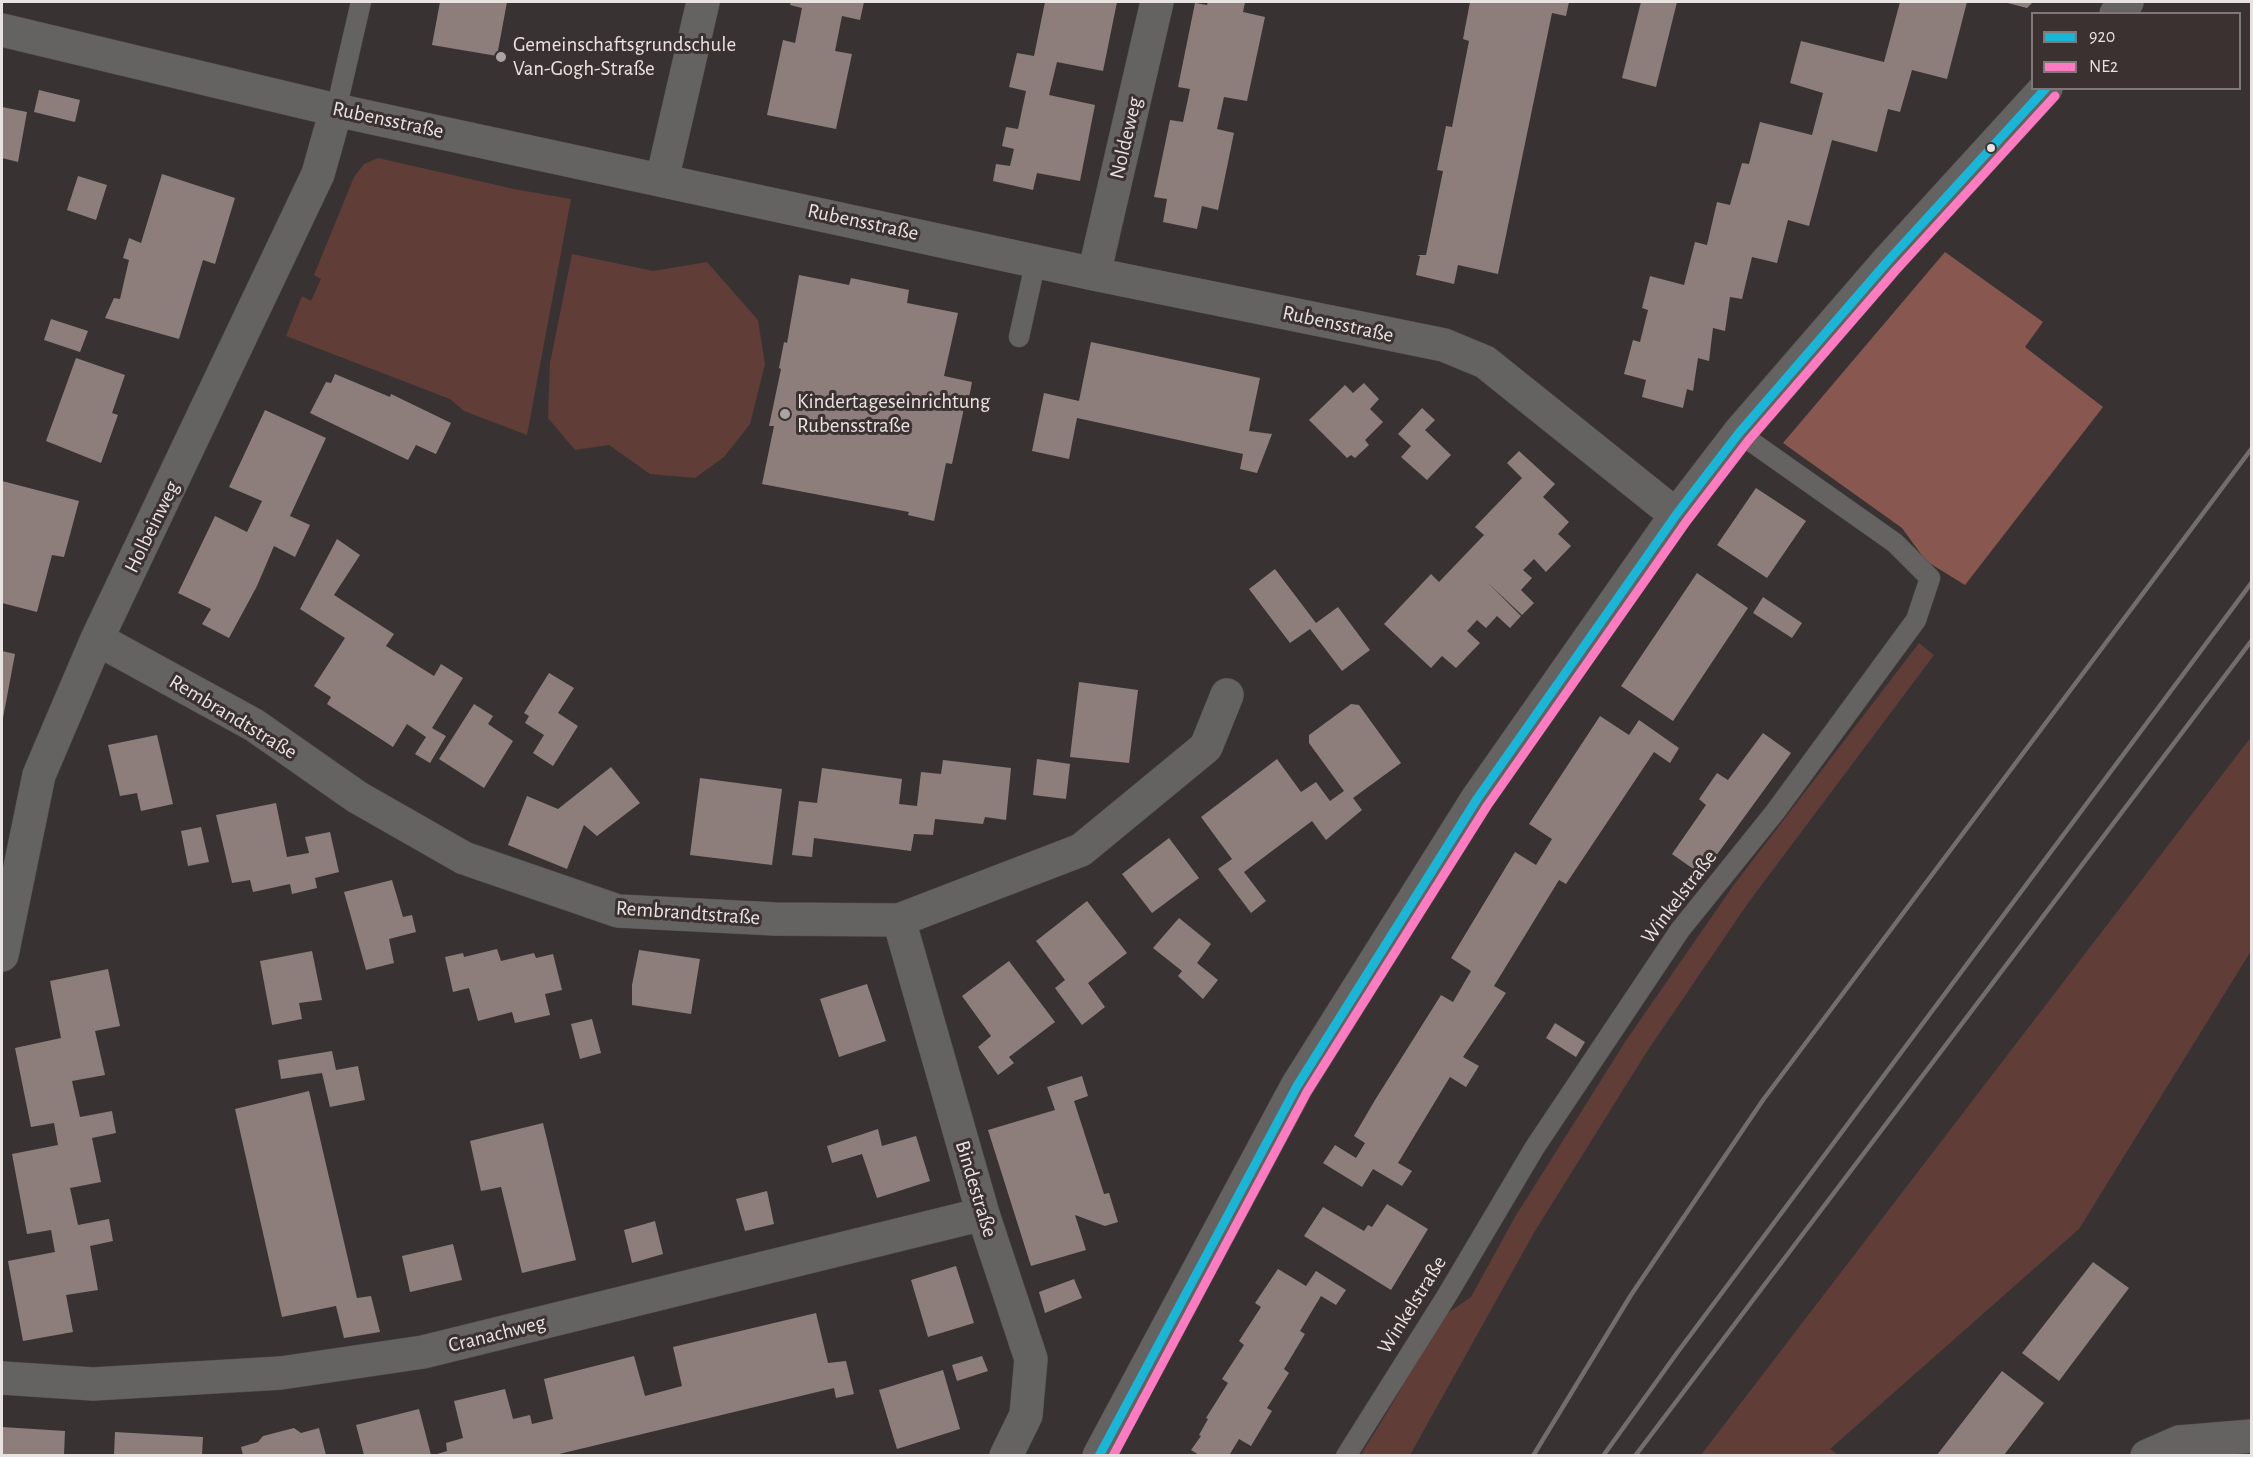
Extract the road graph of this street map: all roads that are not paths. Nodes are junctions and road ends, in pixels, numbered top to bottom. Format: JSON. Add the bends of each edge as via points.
{"nodes":[{"id":1,"x":360,"y":2,"type":"edge"},
{"id":2,"x":703,"y":2,"type":"edge"},
{"id":3,"x":1157,"y":2,"type":"edge"},
{"id":4,"x":2,"y":30,"type":"edge"},
{"id":5,"x":2044,"y":90,"type":"edge"},
{"id":6,"x":336,"y":110,"type":"junction"},
{"id":7,"x":662,"y":180,"type":"junction"},
{"id":8,"x":1036,"y":260,"type":"junction"},
{"id":9,"x":1094,"y":274,"type":"junction"},
{"id":10,"x":1019,"y":337,"type":"dead end"},
{"id":11,"x":1739,"y":434,"type":"junction"},
{"id":12,"x":1676,"y":515,"type":"junction"},
{"id":13,"x":97,"y":639,"type":"junction"},
{"id":14,"x":1227,"y":695,"type":"dead end"},
{"id":15,"x":899,"y":920,"type":"junction"},
{"id":16,"x":2,"y":955,"type":"edge"},
{"id":17,"x":983,"y":1214,"type":"junction"},
{"id":18,"x":2,"y":1378,"type":"edge"},
{"id":19,"x":2252,"y":1436,"type":"edge"},
{"id":20,"x":1006,"y":1455,"type":"edge"},
{"id":21,"x":1099,"y":1455,"type":"edge"},
{"id":22,"x":1346,"y":1455,"type":"edge"},
{"id":23,"x":2148,"y":1455,"type":"edge"}],
"edges":[{"from":1,"to":6,"type":"lane"},
{"from":2,"to":7,"type":"street"},
{"from":3,"to":9,"type":"street","name":"Noldeweg"},
{"from":4,"to":6,"type":"street","name":"Rubensstraße"},
{"from":5,"to":11,"type":"street"},
{"from":6,"to":7,"type":"street","name":"Rubensstraße"},
{"from":6,"to":13,"type":"street","name":"Holbeinweg","via":[[310,193]]},
{"from":7,"to":8,"type":"street","name":"Rubensstraße"},
{"from":8,"to":9,"type":"street","name":"Rubensstraße"},
{"from":8,"to":10,"type":"lane"},
{"from":9,"to":12,"type":"street","name":"Rubensstraße","via":[[1444,345],[1485,362]]},
{"from":11,"to":12,"type":"street"},
{"from":11,"to":22,"type":"lane","name":"Winkelstraße","via":[[1895,543],[1930,578],[1917,620],[1775,812],[1680,930],[1535,1147]]},
{"from":12,"to":21,"type":"street","via":[[1477,799],[1297,1086]]},
{"from":13,"to":15,"type":"street","name":"Rembrandtstraße","via":[[254,725],[357,797],[464,858],[618,911]]},
{"from":13,"to":16,"type":"street","name":"Holbeinweg","via":[[39,775]]},
{"from":14,"to":15,"type":"street","name":"Rembrandtstraße","via":[[1206,747],[1081,850]]},
{"from":15,"to":17,"type":"street","name":"Bindestraße"},
{"from":17,"to":18,"type":"street","name":"Cranachweg","via":[[423,1352],[269,1373],[93,1384]]},
{"from":17,"to":20,"type":"street","name":"Bindestraße","via":[[1031,1359],[1026,1415]]},
{"from":19,"to":23,"type":"street","via":[[2179,1442]]}]}
